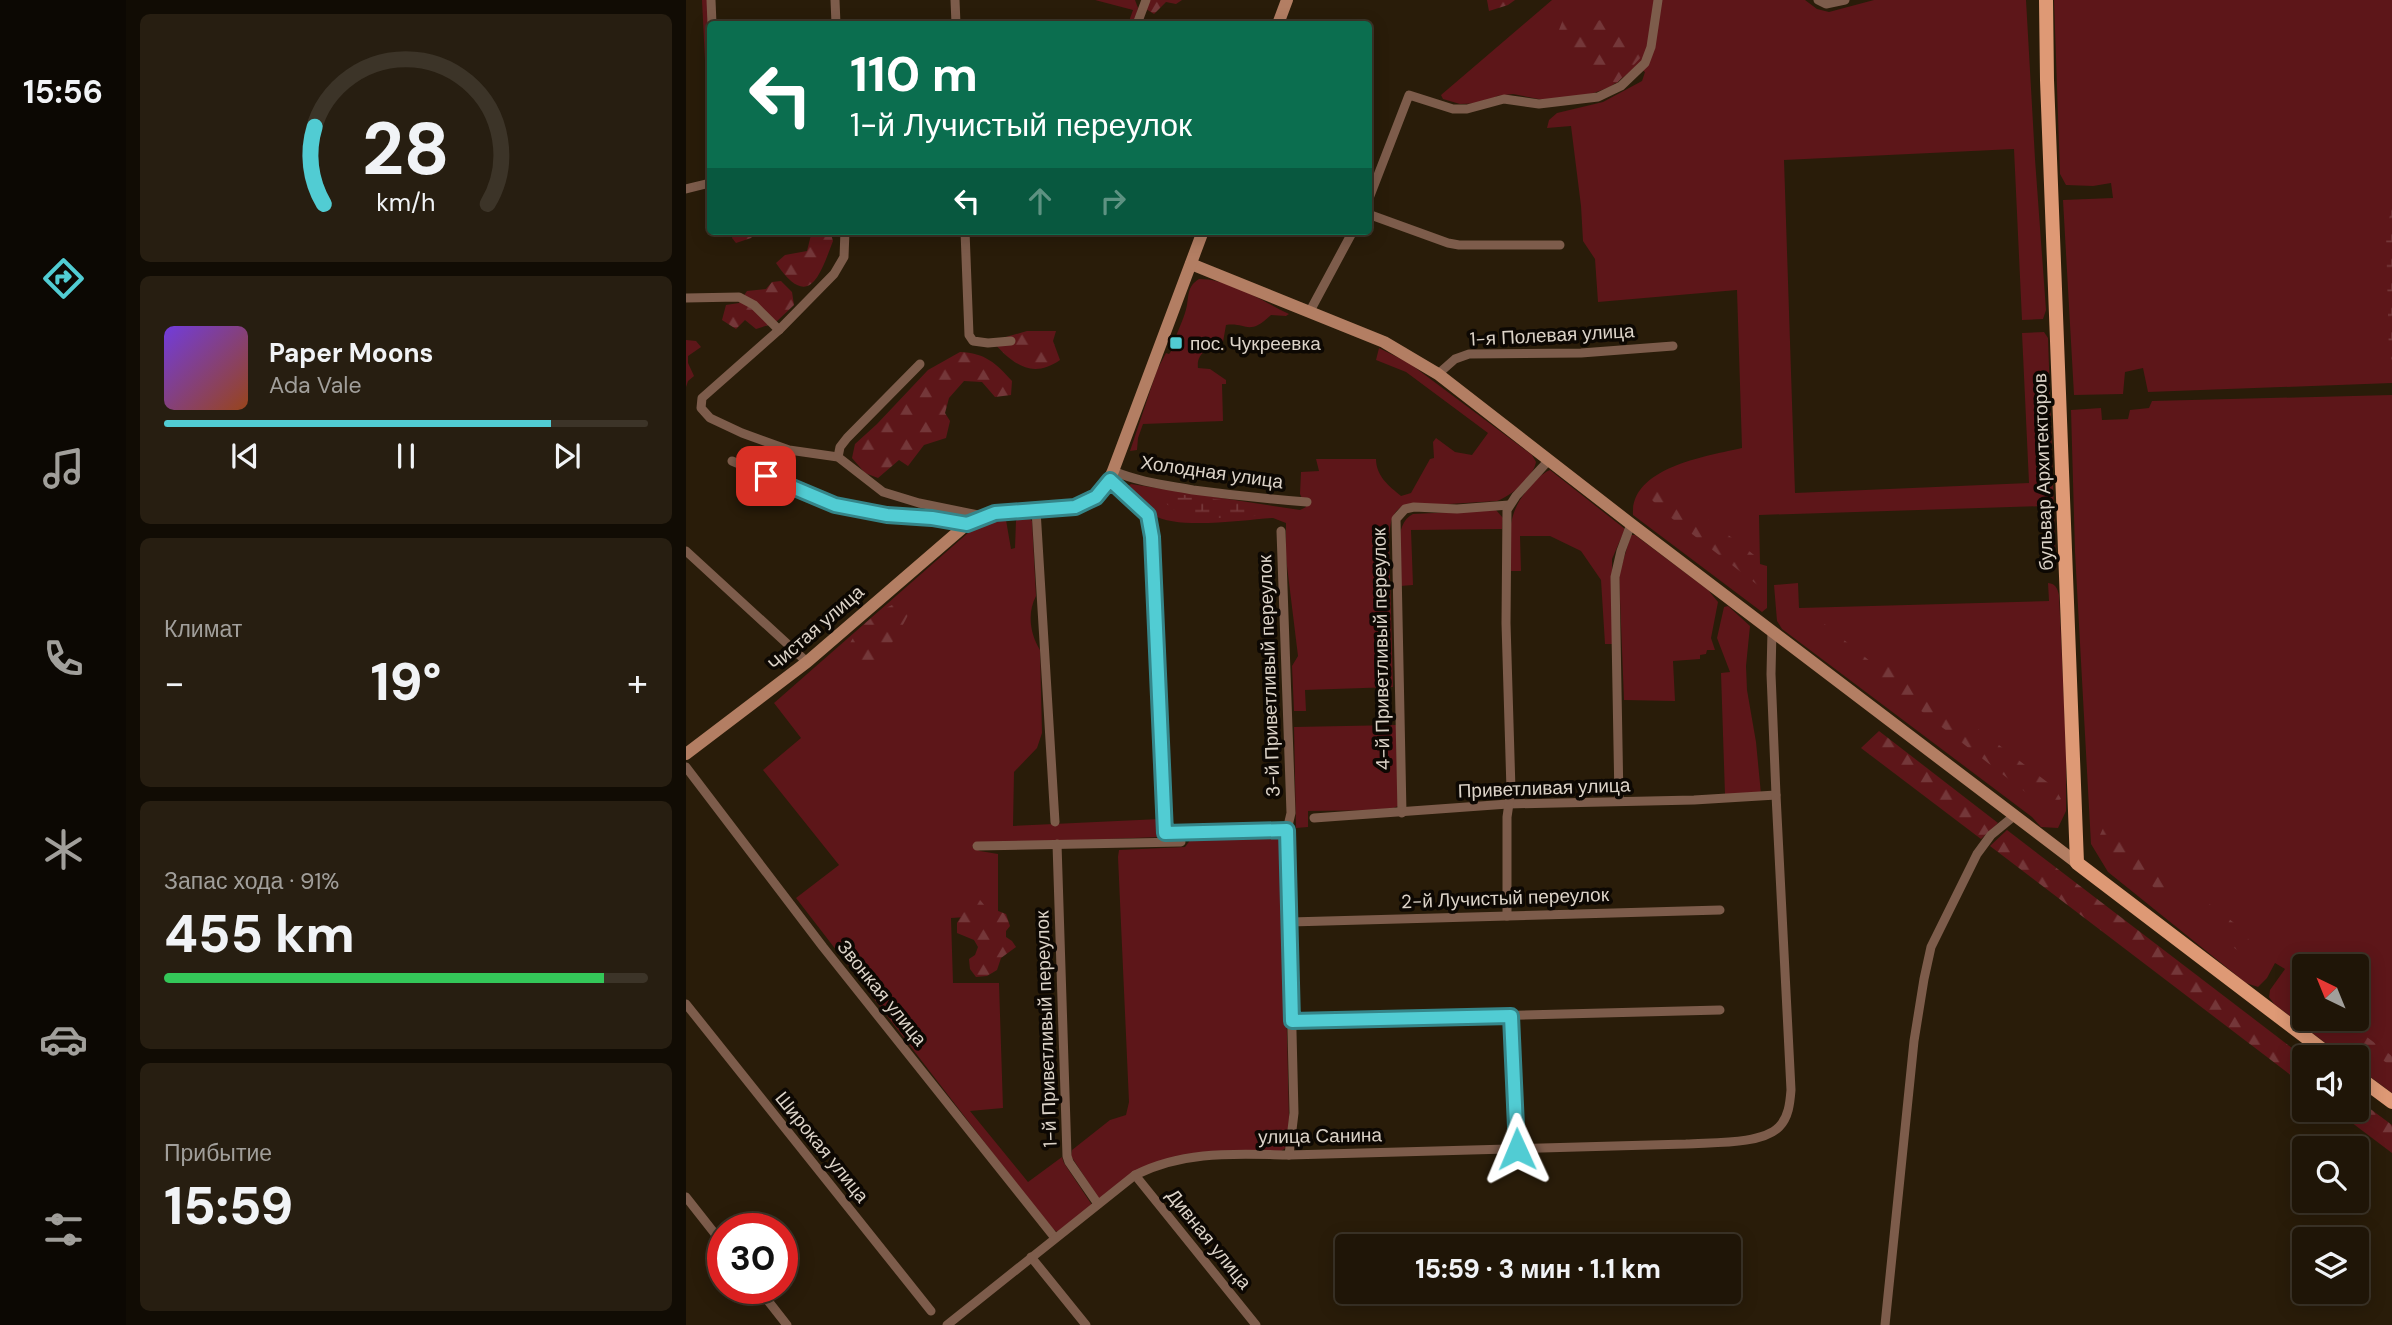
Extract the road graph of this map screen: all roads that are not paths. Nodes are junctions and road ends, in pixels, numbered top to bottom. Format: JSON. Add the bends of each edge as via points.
{"nodes":[{"id":1,"x":711,"y":0,"type":"edge"},
{"id":2,"x":835,"y":0,"type":"edge"},
{"id":3,"x":954,"y":0,"type":"edge"},
{"id":4,"x":1287,"y":0,"type":"edge"},
{"id":5,"x":1658,"y":0,"type":"edge"},
{"id":6,"x":1818,"y":0,"type":"edge"},
{"id":7,"x":1845,"y":0,"type":"edge"},
{"id":8,"x":2040,"y":0,"type":"edge"},
{"id":9,"x":2046,"y":0,"type":"edge"},
{"id":10,"x":1143,"y":2,"type":"edge"},
{"id":11,"x":712,"y":21,"type":"edge"},
{"id":12,"x":836,"y":21,"type":"edge"},
{"id":13,"x":956,"y":21,"type":"edge"},
{"id":14,"x":1138,"y":21,"type":"edge"},
{"id":15,"x":1279,"y":21,"type":"edge"},
{"id":16,"x":2047,"y":79,"type":"junction"},
{"id":17,"x":707,"y":184,"type":"edge"},
{"id":18,"x":686,"y":189,"type":"edge"},
{"id":19,"x":1372,"y":191,"type":"edge"},
{"id":20,"x":1372,"y":215,"type":"edge"},
{"id":21,"x":845,"y":235,"type":"edge"},
{"id":22,"x":965,"y":235,"type":"edge"},
{"id":23,"x":1202,"y":235,"type":"edge"},
{"id":24,"x":1351,"y":235,"type":"edge"},
{"id":25,"x":1560,"y":245,"type":"dead end"},
{"id":26,"x":1191,"y":264,"type":"junction"},
{"id":27,"x":686,"y":298,"type":"edge"},
{"id":28,"x":1310,"y":312,"type":"junction"},
{"id":29,"x":779,"y":330,"type":"junction"},
{"id":30,"x":1011,"y":341,"type":"dead end"},
{"id":31,"x":1673,"y":346,"type":"dead end"},
{"id":32,"x":920,"y":364,"type":"dead end"},
{"id":33,"x":1438,"y":374,"type":"junction"},
{"id":34,"x":838,"y":457,"type":"junction"},
{"id":35,"x":1549,"y":460,"type":"junction"},
{"id":36,"x":732,"y":461,"type":"dead end"},
{"id":37,"x":1112,"y":476,"type":"junction"},
{"id":38,"x":1307,"y":502,"type":"dead end"},
{"id":39,"x":1509,"y":505,"type":"junction"},
{"id":40,"x":1035,"y":510,"type":"junction"},
{"id":41,"x":983,"y":516,"type":"junction"},
{"id":42,"x":967,"y":524,"type":"junction"},
{"id":43,"x":1631,"y":524,"type":"junction"},
{"id":44,"x":1281,"y":531,"type":"dead end"},
{"id":45,"x":686,"y":551,"type":"edge"},
{"id":46,"x":1772,"y":630,"type":"junction"},
{"id":47,"x":807,"y":662,"type":"junction"},
{"id":48,"x":686,"y":754,"type":"edge"},
{"id":49,"x":686,"y":767,"type":"edge"},
{"id":50,"x":1776,"y":795,"type":"junction"},
{"id":51,"x":1619,"y":802,"type":"junction"},
{"id":52,"x":1508,"y":804,"type":"junction"},
{"id":53,"x":1402,"y":813,"type":"junction"},
{"id":54,"x":2014,"y":816,"type":"junction"},
{"id":55,"x":1314,"y":818,"type":"dead end"},
{"id":56,"x":1055,"y":822,"type":"dead end"},
{"id":57,"x":1287,"y":830,"type":"junction"},
{"id":58,"x":1181,"y":842,"type":"dead end"},
{"id":59,"x":1057,"y":844,"type":"junction"},
{"id":60,"x":977,"y":846,"type":"dead end"},
{"id":61,"x":2077,"y":863,"type":"junction"},
{"id":62,"x":1720,"y":910,"type":"dead end"},
{"id":63,"x":1507,"y":916,"type":"junction"},
{"id":64,"x":1290,"y":922,"type":"junction"},
{"id":65,"x":686,"y":1004,"type":"edge"},
{"id":66,"x":1720,"y":1010,"type":"dead end"},
{"id":67,"x":1511,"y":1016,"type":"junction"},
{"id":68,"x":1292,"y":1021,"type":"junction"},
{"id":69,"x":2316,"y":1045,"type":"edge"},
{"id":70,"x":2369,"y":1085,"type":"edge"},
{"id":71,"x":2392,"y":1102,"type":"edge"},
{"id":72,"x":1517,"y":1149,"type":"junction"},
{"id":73,"x":1289,"y":1155,"type":"junction"},
{"id":74,"x":1135,"y":1175,"type":"junction"},
{"id":75,"x":686,"y":1197,"type":"edge"},
{"id":76,"x":1098,"y":1204,"type":"junction"},
{"id":77,"x":707,"y":1224,"type":"edge"},
{"id":78,"x":1055,"y":1238,"type":"junction"},
{"id":79,"x":1031,"y":1257,"type":"junction"},
{"id":80,"x":771,"y":1304,"type":"edge"},
{"id":81,"x":931,"y":1311,"type":"dead end"},
{"id":82,"x":787,"y":1325,"type":"edge"},
{"id":83,"x":947,"y":1325,"type":"edge"},
{"id":84,"x":1086,"y":1325,"type":"edge"},
{"id":85,"x":1256,"y":1325,"type":"edge"},
{"id":86,"x":1885,"y":1325,"type":"edge"}],
"edges":[{"from":1,"to":11,"type":"street"},
{"from":2,"to":12,"type":"street"},
{"from":3,"to":13,"type":"street"},
{"from":4,"to":15,"type":"main road"},
{"from":5,"to":19,"type":"street","via":[[1644,63],[1621,86],[1598,97],[1539,104],[1504,99],[1467,109],[1409,95]]},
{"from":6,"to":7,"type":"street","via":[[1826,4]]},
{"from":8,"to":16,"type":"main road","name":"бульвар Архитекторов"},
{"from":9,"to":16,"type":"main road","name":"бульвар Архитекторов"},
{"from":10,"to":14,"type":"street"},
{"from":16,"to":61,"type":"main road","name":"бульвар Архитекторов"},
{"from":17,"to":18,"type":"street"},
{"from":20,"to":25,"type":"street","via":[[1459,245]]},
{"from":21,"to":29,"type":"street","via":[[840,265]]},
{"from":22,"to":30,"type":"street","via":[[969,335],[973,341]]},
{"from":23,"to":26,"type":"main road"},
{"from":24,"to":28,"type":"street"},
{"from":26,"to":28,"type":"main road"},
{"from":26,"to":37,"type":"main road"},
{"from":27,"to":29,"type":"street","via":[[739,297]]},
{"from":28,"to":33,"type":"main road","via":[[1384,342]]},
{"from":29,"to":34,"type":"street","via":[[710,391],[701,408],[710,418],[789,450]]},
{"from":31,"to":33,"type":"street","name":"1-я Полевая улица","via":[[1469,354]]},
{"from":32,"to":34,"type":"street","via":[[847,438]]},
{"from":33,"to":35,"type":"main road"},
{"from":34,"to":41,"type":"street","via":[[883,492]]},
{"from":35,"to":39,"type":"street"},
{"from":35,"to":43,"type":"main road"},
{"from":36,"to":42,"type":"street","via":[[835,505]]},
{"from":37,"to":38,"type":"street","name":"Холодная улица"},
{"from":37,"to":40,"type":"main road","name":"Чистая улица","via":[[1086,503]]},
{"from":37,"to":57,"type":"street","via":[[1148,515],[1152,537],[1165,833]]},
{"from":39,"to":52,"type":"street"},
{"from":39,"to":53,"type":"street","name":"4-й Приветливый переулок","via":[[1414,507],[1396,519]]},
{"from":40,"to":41,"type":"main road","name":"Чистая улица"},
{"from":40,"to":56,"type":"street"},
{"from":41,"to":42,"type":"main road","name":"Чистая улица"},
{"from":42,"to":47,"type":"main road","name":"Чистая улица"},
{"from":43,"to":46,"type":"main road"},
{"from":43,"to":51,"type":"street","via":[[1615,577]]},
{"from":44,"to":57,"type":"street","name":"3-й Приветливый переулок","via":[[1291,813]]},
{"from":45,"to":47,"type":"street"},
{"from":46,"to":50,"type":"street"},
{"from":46,"to":54,"type":"main road"},
{"from":47,"to":48,"type":"main road","name":"Чистая улица"},
{"from":49,"to":78,"type":"street","name":"Звонкая улица"},
{"from":50,"to":51,"type":"street","name":"Приветливая улица"},
{"from":50,"to":72,"type":"street","name":"улица Санина","via":[[1791,1090],[1780,1127],[1748,1140]]},
{"from":51,"to":52,"type":"street","name":"Приветливая улица"},
{"from":52,"to":53,"type":"street","name":"Приветливая улица"},
{"from":52,"to":63,"type":"street"},
{"from":53,"to":55,"type":"street","name":"Приветливая улица"},
{"from":54,"to":61,"type":"main road"},
{"from":54,"to":86,"type":"street","via":[[1977,854],[1931,947],[1914,1041]]},
{"from":57,"to":64,"type":"street","name":"3-й Приветливый переулок"},
{"from":58,"to":59,"type":"street"},
{"from":59,"to":60,"type":"street"},
{"from":59,"to":76,"type":"street","name":"1-й Приветливый переулок","via":[[1067,1156]]},
{"from":61,"to":69,"type":"main road"},
{"from":62,"to":63,"type":"street","name":"2-й Лучистый переулок"},
{"from":63,"to":64,"type":"street","name":"2-й Лучистый переулок"},
{"from":64,"to":68,"type":"street","name":"3-й Приветливый переулок"},
{"from":65,"to":81,"type":"street","name":"Широкая улица"},
{"from":66,"to":67,"type":"street"},
{"from":67,"to":68,"type":"street"},
{"from":67,"to":72,"type":"street"},
{"from":68,"to":73,"type":"street","name":"3-й Приветливый переулок","via":[[1294,1113]]},
{"from":70,"to":71,"type":"main road"},
{"from":72,"to":73,"type":"street","name":"улица Санина"},
{"from":73,"to":74,"type":"street","name":"улица Санина","via":[[1174,1159]]},
{"from":74,"to":76,"type":"street","name":"улица Санина"},
{"from":74,"to":85,"type":"street","name":"Дивная улица"},
{"from":75,"to":77,"type":"street"},
{"from":76,"to":78,"type":"street","name":"улица Санина"},
{"from":78,"to":79,"type":"street","name":"улица Санина"},
{"from":79,"to":83,"type":"street","name":"улица Санина"},
{"from":79,"to":84,"type":"street"},
{"from":80,"to":82,"type":"street"}]}
